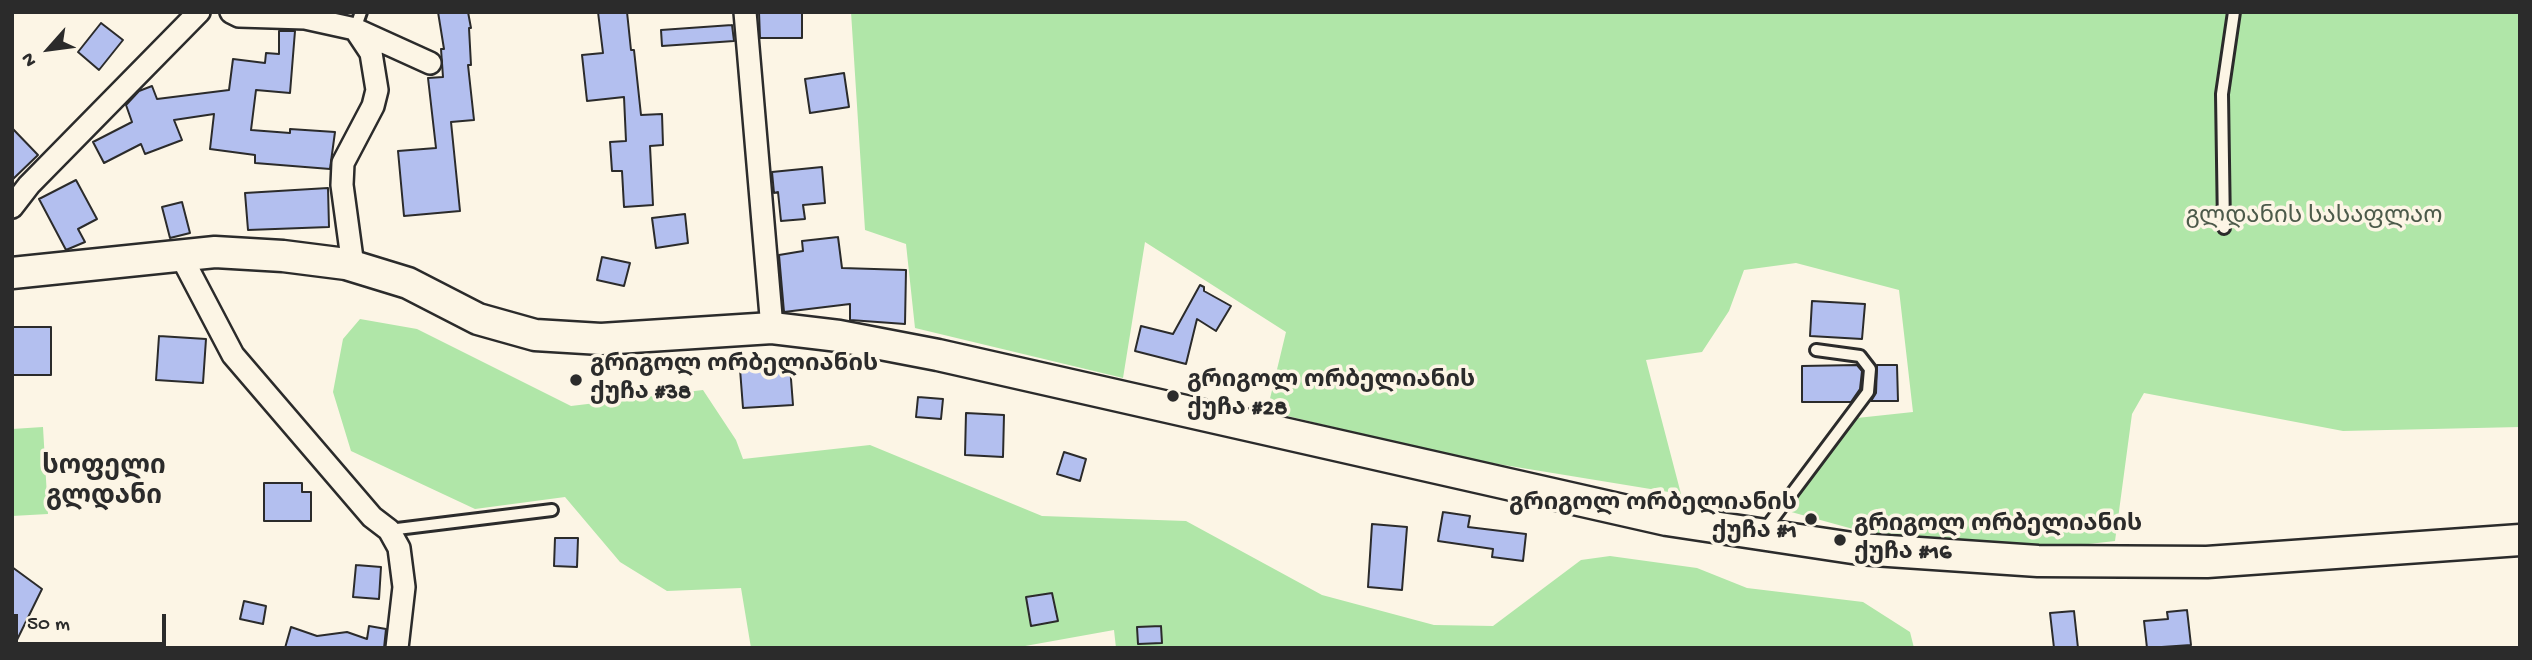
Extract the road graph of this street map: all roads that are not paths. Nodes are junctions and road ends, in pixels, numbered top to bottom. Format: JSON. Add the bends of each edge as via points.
{"nodes":[{"id":1,"x":199,"y":12,"type":"edge"},
{"id":2,"x":231,"y":12,"type":"edge"},
{"id":3,"x":745,"y":12,"type":"edge"},
{"id":4,"x":2234,"y":12,"type":"edge"},
{"id":5,"x":358,"y":20,"type":"edge"},
{"id":6,"x":430,"y":63,"type":"dead end"},
{"id":7,"x":12,"y":207,"type":"edge"},
{"id":8,"x":2224,"y":228,"type":"dead end"},
{"id":9,"x":181,"y":256,"type":"junction"},
{"id":10,"x":353,"y":266,"type":"junction"},
{"id":11,"x":12,"y":274,"type":"edge"},
{"id":12,"x":772,"y":328,"type":"junction"},
{"id":13,"x":1815,"y":350,"type":"dead end"},
{"id":14,"x":552,"y":510,"type":"dead end"},
{"id":15,"x":389,"y":530,"type":"junction"},
{"id":16,"x":1762,"y":534,"type":"junction"},
{"id":17,"x":2520,"y":540,"type":"edge"},
{"id":18,"x":397,"y":648,"type":"edge"}],
"edges":[{"from":1,"to":7,"type":"street"},
{"from":2,"to":5,"type":"street"},
{"from":3,"to":12,"type":"street"},
{"from":4,"to":8,"type":"lane","via":[[2222,94]]},
{"from":5,"to":6,"type":"street"},
{"from":5,"to":10,"type":"street","via":[[371,53],[377,90],[343,163]]},
{"from":9,"to":10,"type":"main road","via":[[215,252]]},
{"from":9,"to":11,"type":"main road"},
{"from":9,"to":15,"type":"street","via":[[233,355],[372,517]]},
{"from":10,"to":12,"type":"main road","via":[[408,283],[478,318],[535,335],[601,339]]},
{"from":12,"to":16,"type":"main road","via":[[938,355],[1667,520]]},
{"from":13,"to":16,"type":"lane","via":[[1860,356],[1870,369],[1868,392]]},
{"from":14,"to":15,"type":"lane"},
{"from":15,"to":18,"type":"street","via":[[399,548],[404,587]]},
{"from":16,"to":17,"type":"main road","via":[[1859,549],[2038,561],[2207,562]]}]}
